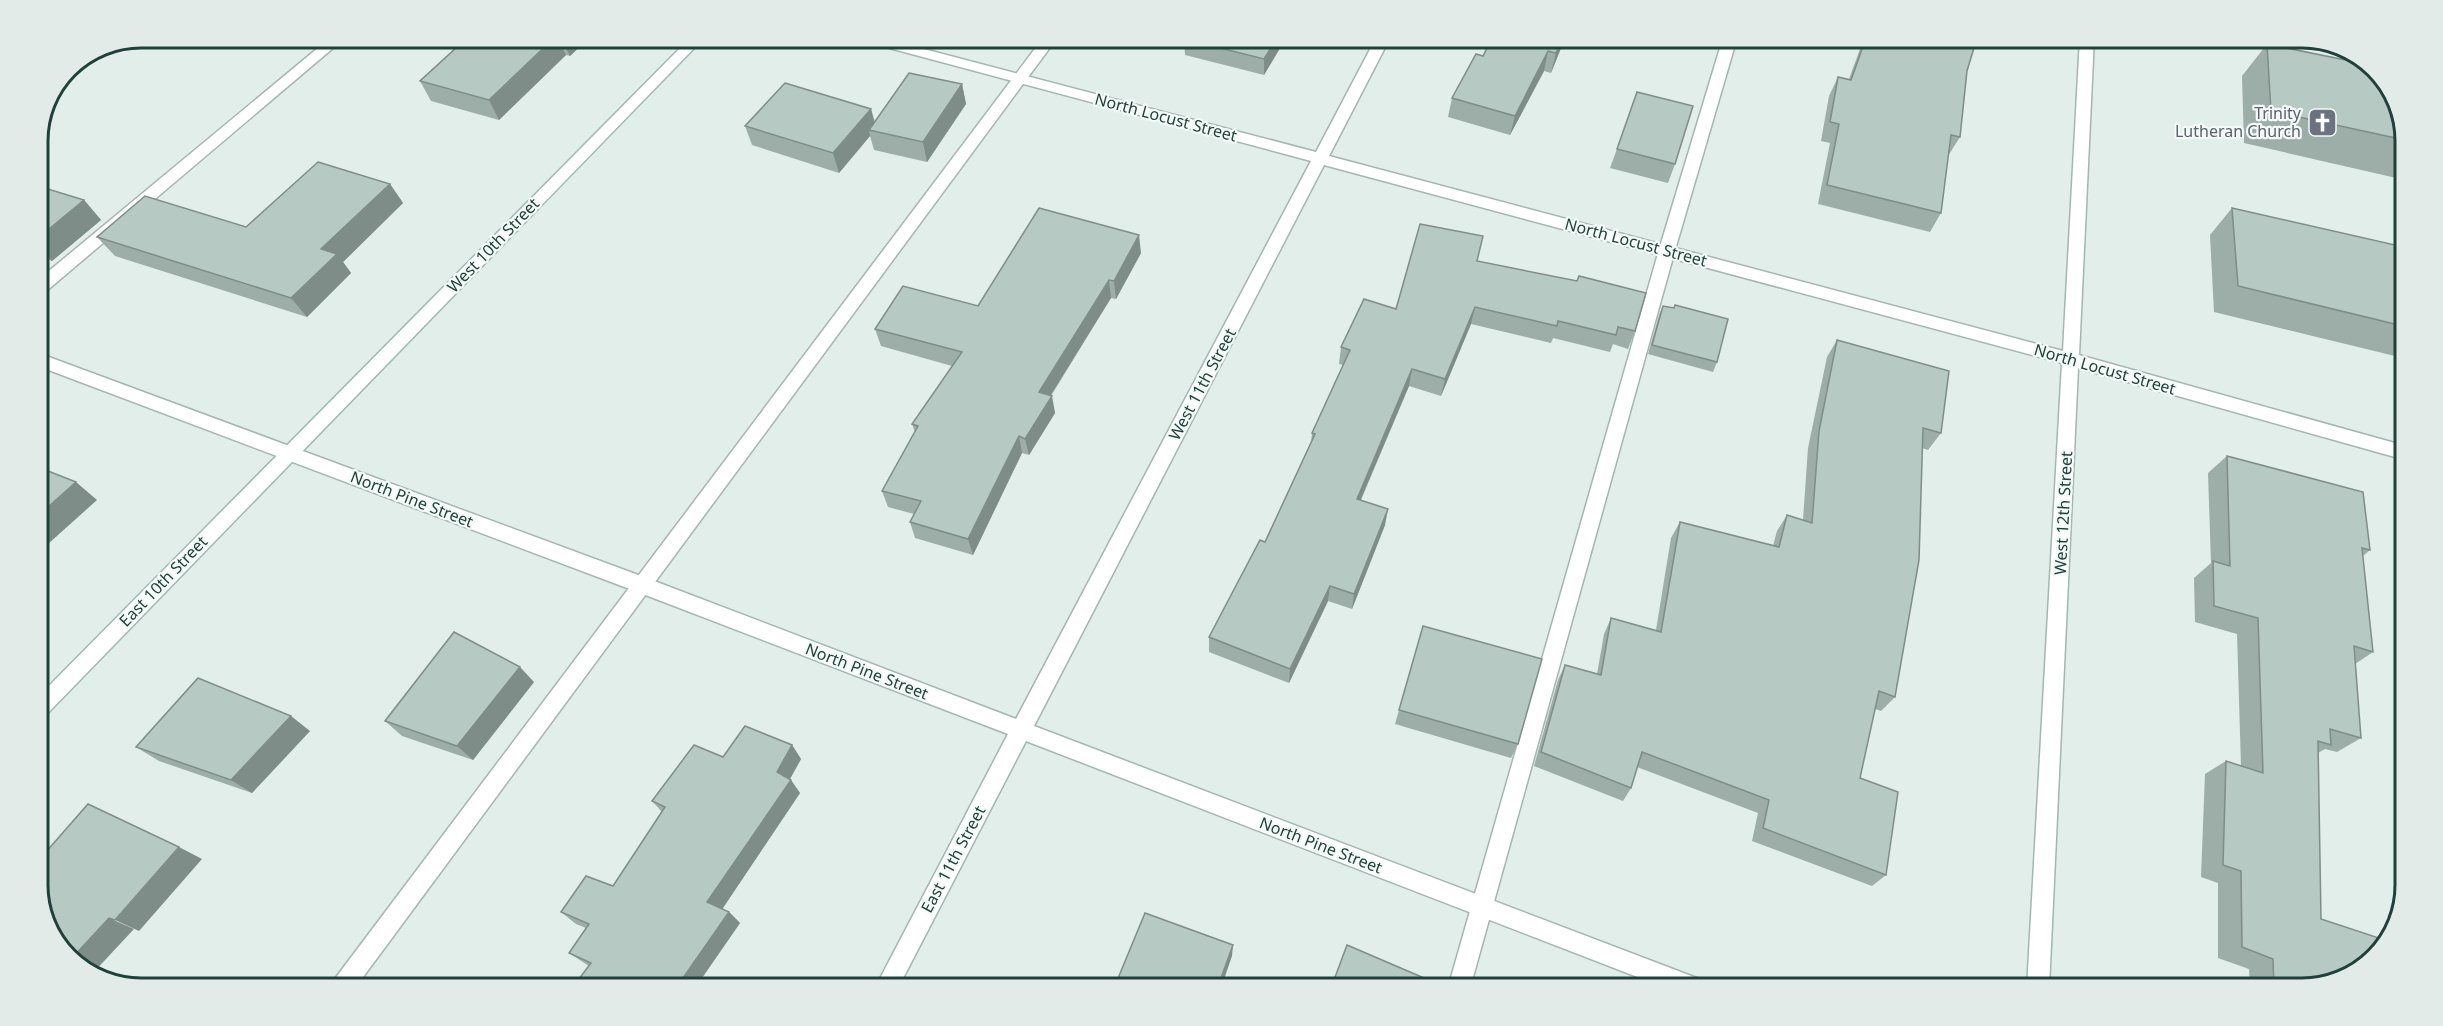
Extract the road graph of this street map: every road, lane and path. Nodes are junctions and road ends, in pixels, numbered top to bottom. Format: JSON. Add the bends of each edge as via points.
{"nodes":[{"id":1,"x":326,"y":48,"type":"edge"},
{"id":2,"x":686,"y":48,"type":"edge"},
{"id":3,"x":906,"y":48,"type":"edge"},
{"id":4,"x":1042,"y":48,"type":"edge"},
{"id":5,"x":1378,"y":48,"type":"edge"},
{"id":6,"x":1727,"y":48,"type":"edge"},
{"id":7,"x":2086,"y":48,"type":"edge"},
{"id":8,"x":1020,"y":78,"type":"junction"},
{"id":9,"x":1320,"y":158,"type":"junction"},
{"id":10,"x":1667,"y":250,"type":"junction"},
{"id":11,"x":48,"y":281,"type":"edge"},
{"id":12,"x":2070,"y":359,"type":"junction"},
{"id":13,"x":48,"y":363,"type":"edge"},
{"id":14,"x":2395,"y":450,"type":"edge"},
{"id":15,"x":289,"y":453,"type":"junction"},
{"id":16,"x":642,"y":585,"type":"junction"},
{"id":17,"x":48,"y":700,"type":"edge"},
{"id":18,"x":1021,"y":730,"type":"junction"},
{"id":19,"x":1482,"y":907,"type":"junction"},
{"id":20,"x":349,"y":978,"type":"edge"},
{"id":21,"x":891,"y":978,"type":"edge"},
{"id":22,"x":1462,"y":978,"type":"edge"},
{"id":23,"x":1668,"y":978,"type":"edge"},
{"id":24,"x":2039,"y":978,"type":"edge"}],
"edges":[{"from":1,"to":11,"type":"street"},
{"from":2,"to":15,"type":"street","name":"West 10th Street"},
{"from":3,"to":8,"type":"street","name":"North Locust Street"},
{"from":4,"to":8,"type":"street"},
{"from":5,"to":9,"type":"street","name":"West 11th Street"},
{"from":6,"to":10,"type":"street"},
{"from":7,"to":12,"type":"street","name":"West 12th Street"},
{"from":8,"to":9,"type":"street","name":"North Locust Street"},
{"from":8,"to":16,"type":"street"},
{"from":9,"to":10,"type":"street","name":"North Locust Street"},
{"from":9,"to":18,"type":"street","name":"West 11th Street"},
{"from":10,"to":12,"type":"street","name":"North Locust Street"},
{"from":10,"to":19,"type":"street"},
{"from":12,"to":14,"type":"street","name":"North Locust Street"},
{"from":12,"to":24,"type":"street","name":"West 12th Street"},
{"from":13,"to":15,"type":"street","name":"North Pine Street"},
{"from":15,"to":16,"type":"street","name":"North Pine Street"},
{"from":15,"to":17,"type":"street","name":"East 10th Street"},
{"from":16,"to":18,"type":"street","name":"North Pine Street"},
{"from":16,"to":20,"type":"street"},
{"from":18,"to":19,"type":"street","name":"North Pine Street"},
{"from":18,"to":21,"type":"street","name":"East 11th Street"},
{"from":19,"to":22,"type":"street"},
{"from":19,"to":23,"type":"street","name":"North Pine Street"}]}
